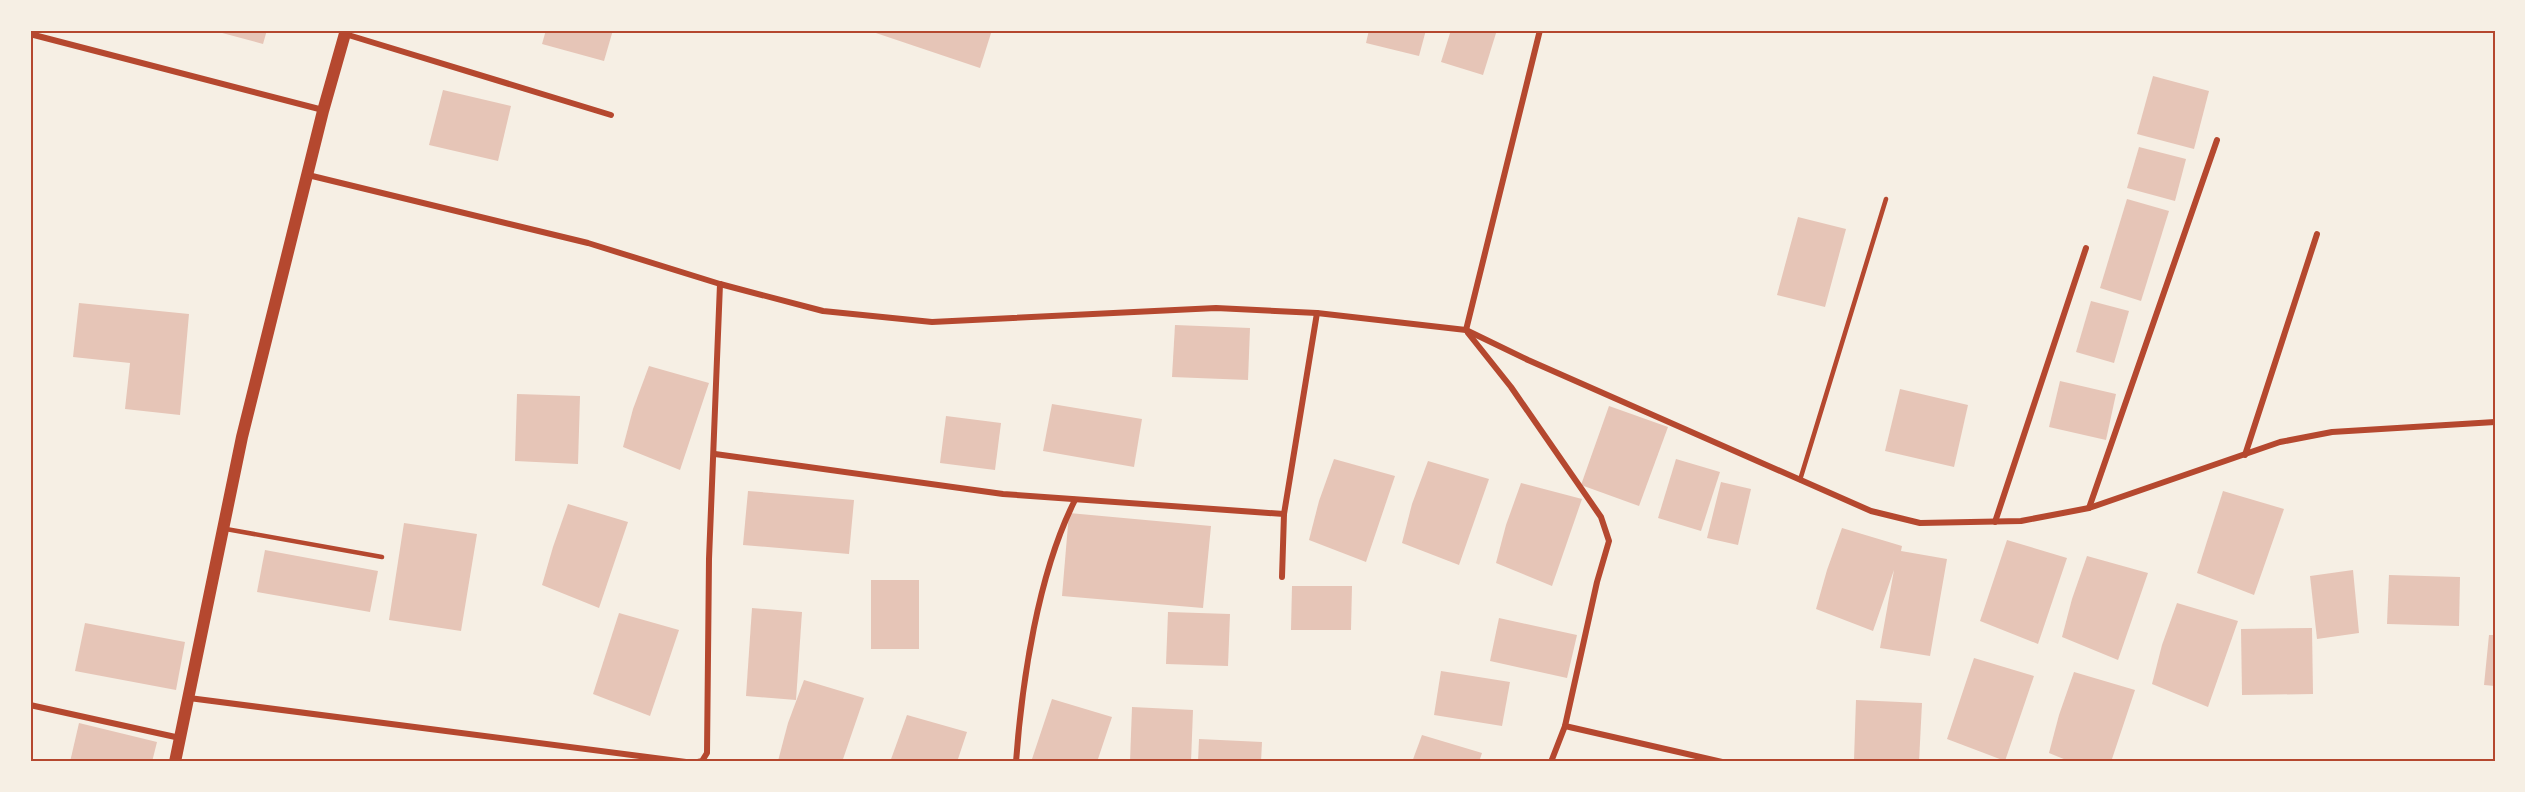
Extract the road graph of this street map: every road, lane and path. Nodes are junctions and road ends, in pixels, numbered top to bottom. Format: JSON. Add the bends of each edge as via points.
{"nodes":[{"id":1,"x":1540,"y":30,"type":"edge"},
{"id":2,"x":346,"y":32,"type":"edge"},
{"id":3,"x":30,"y":34,"type":"edge"},
{"id":4,"x":323,"y":111,"type":"junction"},
{"id":5,"x":612,"y":115,"type":"dead end"},
{"id":6,"x":2217,"y":140,"type":"dead end"},
{"id":7,"x":308,"y":175,"type":"junction"},
{"id":8,"x":1886,"y":200,"type":"dead end"},
{"id":9,"x":2317,"y":234,"type":"dead end"},
{"id":10,"x":2086,"y":248,"type":"dead end"},
{"id":11,"x":720,"y":284,"type":"junction"},
{"id":12,"x":1317,"y":313,"type":"junction"},
{"id":13,"x":1466,"y":330,"type":"junction"},
{"id":14,"x":2495,"y":422,"type":"edge"},
{"id":15,"x":715,"y":454,"type":"junction"},
{"id":16,"x":2245,"y":455,"type":"junction"},
{"id":17,"x":1800,"y":480,"type":"junction"},
{"id":18,"x":1075,"y":500,"type":"junction"},
{"id":19,"x":2089,"y":508,"type":"junction"},
{"id":20,"x":1284,"y":514,"type":"junction"},
{"id":21,"x":1995,"y":522,"type":"junction"},
{"id":22,"x":223,"y":529,"type":"junction"},
{"id":23,"x":382,"y":556,"type":"dead end"},
{"id":24,"x":1282,"y":577,"type":"dead end"},
{"id":25,"x":189,"y":698,"type":"junction"},
{"id":26,"x":30,"y":705,"type":"edge"},
{"id":27,"x":1565,"y":726,"type":"junction"},
{"id":28,"x":180,"y":738,"type":"junction"},
{"id":29,"x":175,"y":762,"type":"edge"},
{"id":30,"x":686,"y":762,"type":"edge"},
{"id":31,"x":698,"y":762,"type":"edge"},
{"id":32,"x":1016,"y":762,"type":"edge"},
{"id":33,"x":1551,"y":762,"type":"edge"},
{"id":34,"x":1722,"y":762,"type":"edge"}],
"edges":[{"from":1,"to":13,"type":"street"},
{"from":2,"to":4,"type":"main road"},
{"from":2,"to":5,"type":"street"},
{"from":3,"to":4,"type":"street"},
{"from":4,"to":7,"type":"main road"},
{"from":6,"to":19,"type":"street"},
{"from":7,"to":11,"type":"street","via":[[588,243]]},
{"from":7,"to":22,"type":"main road","via":[[242,437]]},
{"from":8,"to":17,"type":"lane"},
{"from":9,"to":16,"type":"street"},
{"from":10,"to":21,"type":"street"},
{"from":11,"to":12,"type":"street","via":[[823,312],[932,322],[1216,308]]},
{"from":11,"to":15,"type":"street"},
{"from":12,"to":13,"type":"street"},
{"from":12,"to":20,"type":"street"},
{"from":13,"to":17,"type":"street"},
{"from":13,"to":27,"type":"street","via":[[1511,387],[1601,517],[1609,541]]},
{"from":14,"to":16,"type":"street","via":[[2332,432],[2280,442]]},
{"from":15,"to":18,"type":"street","via":[[1003,494]]},
{"from":15,"to":31,"type":"street","via":[[709,559],[707,753]]},
{"from":16,"to":19,"type":"street"},
{"from":17,"to":21,"type":"street","via":[[1871,511],[1920,523]]},
{"from":18,"to":20,"type":"street"},
{"from":18,"to":32,"type":"street","via":[[1065,520],[1038,614]]},
{"from":19,"to":21,"type":"street"},
{"from":20,"to":24,"type":"street"},
{"from":22,"to":23,"type":"lane"},
{"from":22,"to":25,"type":"main road"},
{"from":25,"to":28,"type":"main road"},
{"from":25,"to":30,"type":"street"},
{"from":26,"to":28,"type":"street"},
{"from":27,"to":33,"type":"street"},
{"from":27,"to":34,"type":"street"},
{"from":28,"to":29,"type":"main road"}]}
